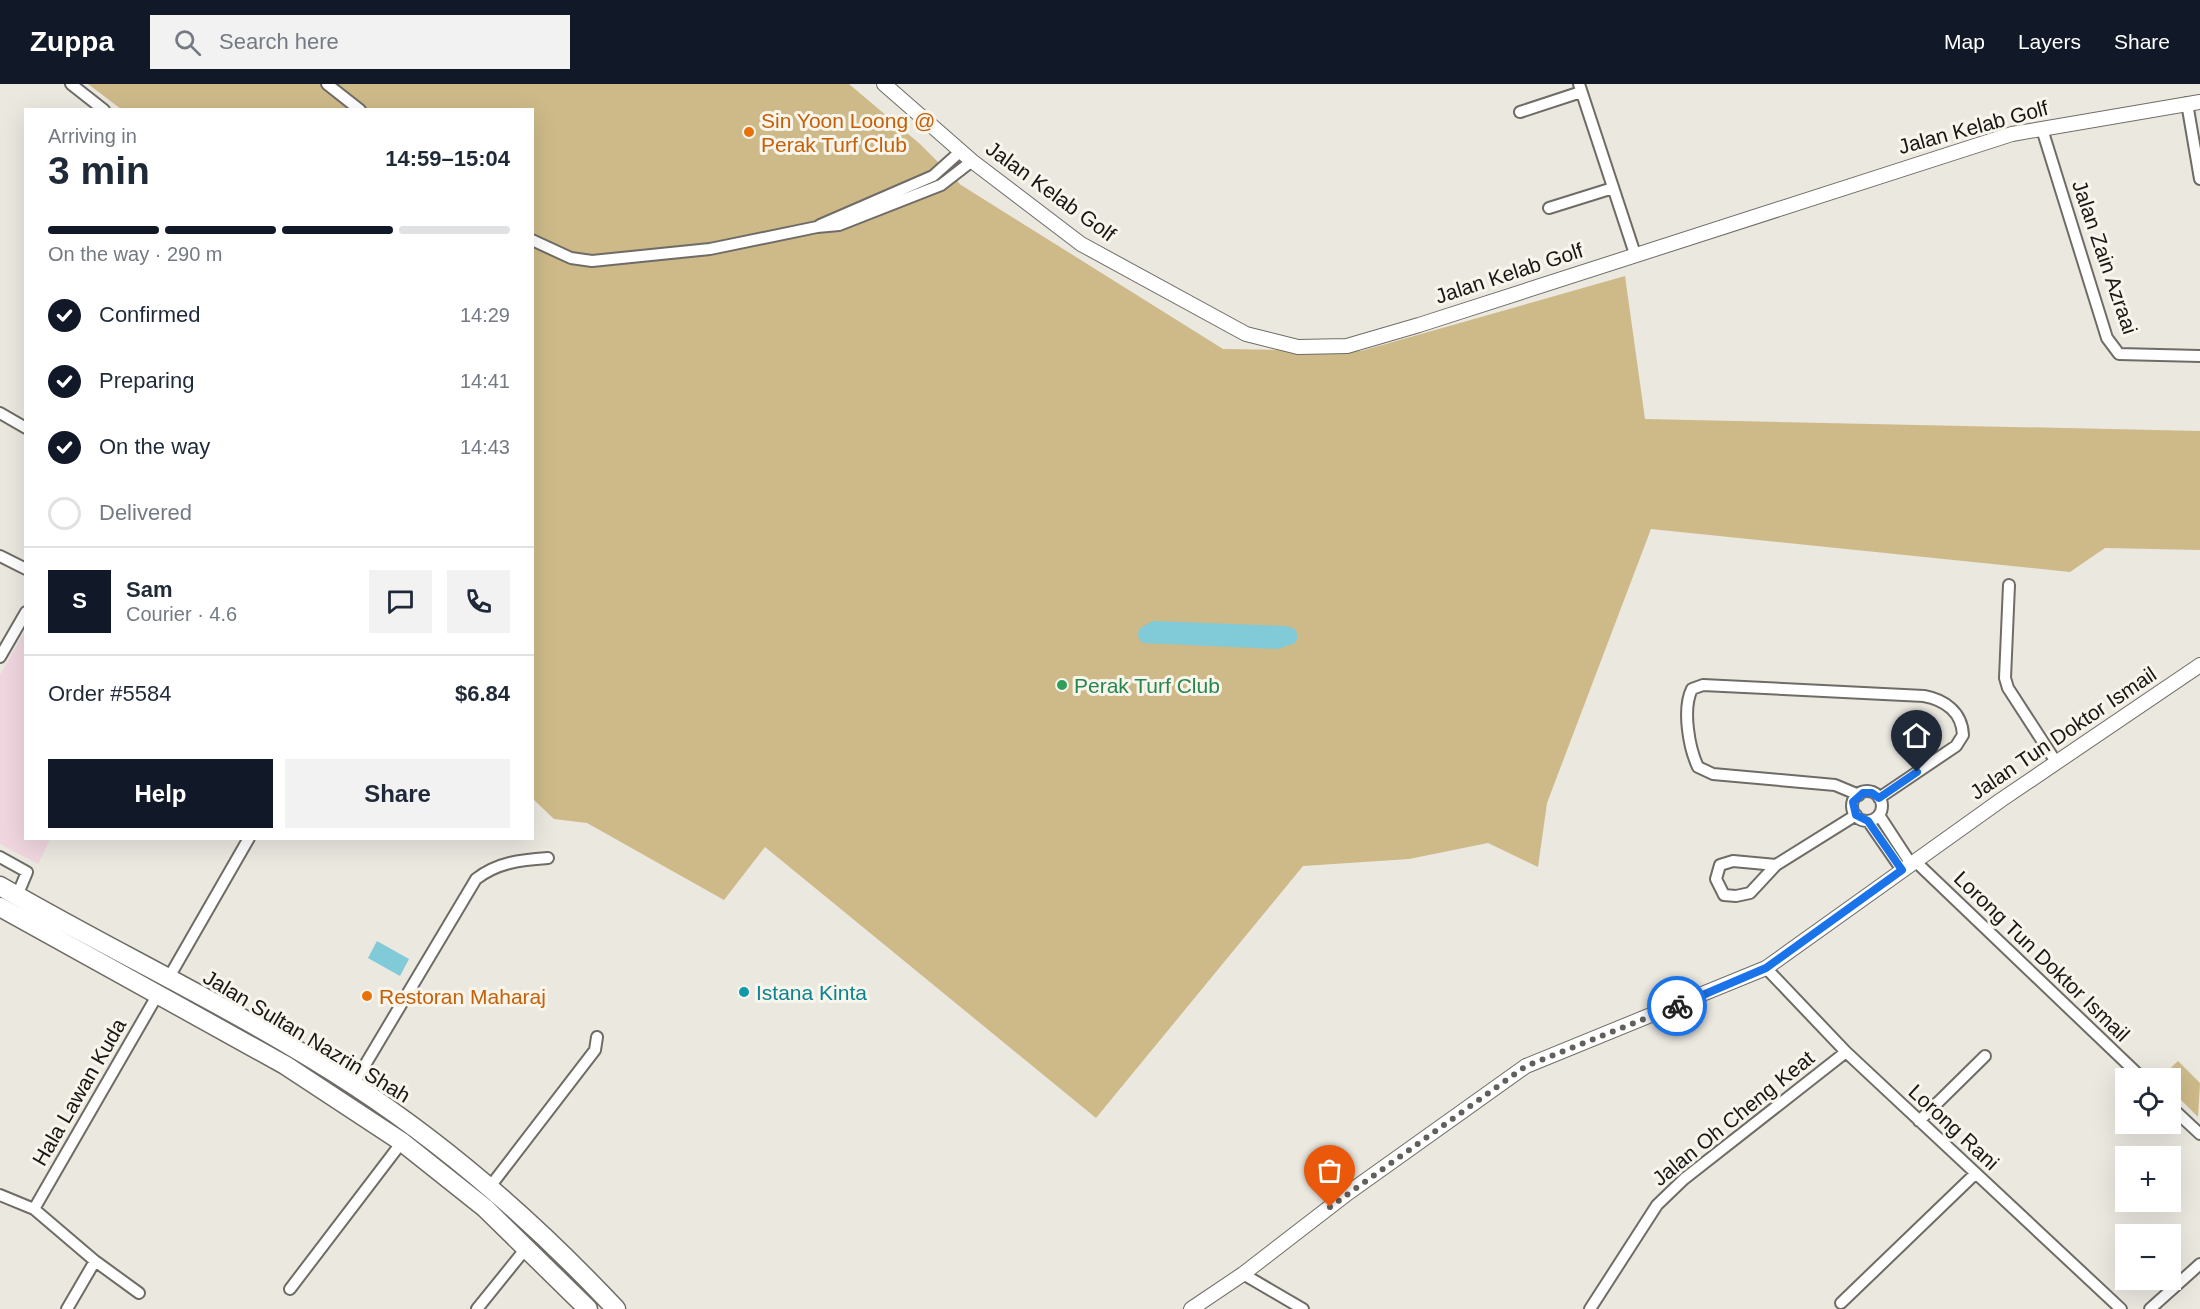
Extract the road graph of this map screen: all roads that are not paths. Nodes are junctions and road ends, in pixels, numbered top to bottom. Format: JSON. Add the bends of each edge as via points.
{"nodes":[{"id":1,"x":71,"y":84,"type":"edge"},
{"id":2,"x":327,"y":84,"type":"edge"},
{"id":3,"x":875,"y":84,"type":"edge"},
{"id":4,"x":890,"y":87,"type":"edge"},
{"id":5,"x":1580,"y":88,"type":"edge"},
{"id":6,"x":2194,"y":102,"type":"edge"},
{"id":7,"x":101,"y":108,"type":"edge"},
{"id":8,"x":357,"y":108,"type":"edge"},
{"id":9,"x":1520,"y":112,"type":"dead end"},
{"id":10,"x":2042,"y":129,"type":"junction"},
{"id":11,"x":961,"y":151,"type":"junction"},
{"id":12,"x":972,"y":161,"type":"junction"},
{"id":13,"x":2200,"y":179,"type":"edge"},
{"id":14,"x":1613,"y":188,"type":"junction"},
{"id":15,"x":1549,"y":208,"type":"dead end"},
{"id":16,"x":817,"y":227,"type":"junction"},
{"id":17,"x":534,"y":241,"type":"edge"},
{"id":18,"x":1635,"y":254,"type":"junction"},
{"id":19,"x":2200,"y":356,"type":"edge"},
{"id":20,"x":0,"y":413,"type":"edge"},
{"id":21,"x":24,"y":427,"type":"edge"},
{"id":22,"x":0,"y":556,"type":"edge"},
{"id":23,"x":24,"y":568,"type":"edge"},
{"id":24,"x":2009,"y":585,"type":"dead end"},
{"id":25,"x":24,"y":615,"type":"edge"},
{"id":26,"x":0,"y":657,"type":"edge"},
{"id":27,"x":2200,"y":665,"type":"edge"},
{"id":28,"x":2055,"y":762,"type":"junction"},
{"id":29,"x":1859,"y":795,"type":"junction"},
{"id":30,"x":1879,"y":798,"type":"junction"},
{"id":31,"x":1856,"y":815,"type":"junction"},
{"id":32,"x":1880,"y":815,"type":"junction"},
{"id":33,"x":1868,"y":821,"type":"junction"},
{"id":34,"x":248,"y":840,"type":"edge"},
{"id":35,"x":0,"y":857,"type":"edge"},
{"id":36,"x":548,"y":858,"type":"dead end"},
{"id":37,"x":1776,"y":865,"type":"junction"},
{"id":38,"x":1909,"y":865,"type":"junction"},
{"id":39,"x":0,"y":886,"type":"edge"},
{"id":40,"x":17,"y":896,"type":"junction"},
{"id":41,"x":0,"y":907,"type":"edge"},
{"id":42,"x":1766,"y":968,"type":"junction"},
{"id":43,"x":168,"y":979,"type":"junction"},
{"id":44,"x":158,"y":994,"type":"junction"},
{"id":45,"x":597,"y":1037,"type":"dead end"},
{"id":46,"x":1846,"y":1052,"type":"junction"},
{"id":47,"x":1985,"y":1056,"type":"dead end"},
{"id":48,"x":2131,"y":1068,"type":"edge"},
{"id":49,"x":353,"y":1085,"type":"junction"},
{"id":50,"x":2181,"y":1116,"type":"edge"},
{"id":51,"x":1919,"y":1121,"type":"junction"},
{"id":52,"x":2200,"y":1134,"type":"edge"},
{"id":53,"x":402,"y":1142,"type":"junction"},
{"id":54,"x":1975,"y":1174,"type":"junction"},
{"id":55,"x":489,"y":1188,"type":"junction"},
{"id":56,"x":0,"y":1195,"type":"edge"},
{"id":57,"x":34,"y":1209,"type":"junction"},
{"id":58,"x":527,"y":1247,"type":"junction"},
{"id":59,"x":95,"y":1261,"type":"junction"},
{"id":60,"x":2200,"y":1263,"type":"edge"},
{"id":61,"x":1243,"y":1275,"type":"junction"},
{"id":62,"x":290,"y":1289,"type":"dead end"},
{"id":63,"x":139,"y":1293,"type":"dead end"},
{"id":64,"x":1841,"y":1303,"type":"dead end"},
{"id":65,"x":584,"y":1308,"type":"edge"},
{"id":66,"x":67,"y":1309,"type":"edge"},
{"id":67,"x":477,"y":1309,"type":"edge"},
{"id":68,"x":616,"y":1309,"type":"edge"},
{"id":69,"x":1191,"y":1309,"type":"edge"},
{"id":70,"x":1304,"y":1309,"type":"edge"},
{"id":71,"x":1590,"y":1309,"type":"edge"},
{"id":72,"x":2121,"y":1309,"type":"edge"},
{"id":73,"x":2150,"y":1309,"type":"edge"}],
"edges":[{"from":1,"to":7,"type":"street"},
{"from":2,"to":8,"type":"street"},
{"from":3,"to":4,"type":"street","name":"Jalan Kelab Golf"},
{"from":4,"to":11,"type":"street","name":"Jalan Kelab Golf"},
{"from":5,"to":9,"type":"street"},
{"from":5,"to":14,"type":"street"},
{"from":6,"to":10,"type":"street","name":"Jalan Kelab Golf"},
{"from":6,"to":13,"type":"street"},
{"from":10,"to":18,"type":"street","name":"Jalan Kelab Golf","via":[[1941,155]]},
{"from":10,"to":19,"type":"street","name":"Jalan Zain Azraai","via":[[2107,338],[2119,354]]},
{"from":11,"to":12,"type":"street","name":"Jalan Kelab Golf"},
{"from":11,"to":16,"type":"street","via":[[933,176]]},
{"from":12,"to":16,"type":"street","via":[[941,185],[839,225]]},
{"from":12,"to":18,"type":"street","name":"Jalan Kelab Golf","via":[[1081,244],[1246,334],[1299,347],[1347,346]]},
{"from":14,"to":15,"type":"street"},
{"from":14,"to":18,"type":"street"},
{"from":16,"to":17,"type":"street","via":[[710,249],[592,261],[571,258]]},
{"from":20,"to":21,"type":"street"},
{"from":22,"to":23,"type":"street"},
{"from":24,"to":28,"type":"street","via":[[2005,678]]},
{"from":25,"to":26,"type":"street"},
{"from":27,"to":28,"type":"street","name":"Jalan Tun Doktor Ismail"},
{"from":28,"to":38,"type":"street","name":"Jalan Tun Doktor Ismail"},
{"from":29,"to":30,"type":"street","via":[[1872,793]]},
{"from":29,"to":30,"type":"street","via":[[1835,785],[1713,774],[1698,768],[1692,755],[1687,699],[1692,689],[1703,685],[1942,700],[1960,718],[1963,735],[1956,746]]},
{"from":29,"to":31,"type":"street","via":[[1853,802]]},
{"from":30,"to":32,"type":"street"},
{"from":31,"to":33,"type":"street"},
{"from":31,"to":37,"type":"street"},
{"from":32,"to":33,"type":"street"},
{"from":32,"to":38,"type":"street"},
{"from":33,"to":38,"type":"street"},
{"from":34,"to":43,"type":"street"},
{"from":35,"to":40,"type":"street","via":[[27,872]]},
{"from":36,"to":49,"type":"street","via":[[514,860],[476,879]]},
{"from":37,"to":37,"type":"street","via":[[1750,893],[1724,895],[1716,879],[1720,865],[1733,861]]},
{"from":38,"to":42,"type":"street","name":"Jalan Tun Doktor Ismail"},
{"from":38,"to":48,"type":"street","name":"Lorong Tun Doktor Ismail"},
{"from":39,"to":40,"type":"highway","name":"Jalan Sultan Nazrin Shah"},
{"from":40,"to":43,"type":"highway","name":"Jalan Sultan Nazrin Shah"},
{"from":41,"to":44,"type":"highway","name":"Jalan Sultan Nazrin Shah"},
{"from":42,"to":46,"type":"street","name":"Lorong Rani"},
{"from":42,"to":61,"type":"street","name":"Jalan Tun Doktor Ismail","via":[[1526,1066]]},
{"from":43,"to":49,"type":"highway","name":"Jalan Sultan Nazrin Shah"},
{"from":44,"to":53,"type":"highway","name":"Jalan Sultan Nazrin Shah","via":[[285,1065]]},
{"from":44,"to":57,"type":"street","name":"Hala Lawan Kuda"},
{"from":45,"to":55,"type":"street","via":[[595,1050]]},
{"from":46,"to":51,"type":"street","name":"Lorong Rani"},
{"from":46,"to":71,"type":"street","name":"Jalan Oh Cheng Keat","via":[[1684,1179],[1657,1205]]},
{"from":47,"to":51,"type":"street"},
{"from":49,"to":55,"type":"highway","name":"Jalan Sultan Nazrin Shah"},
{"from":50,"to":52,"type":"street"},
{"from":51,"to":54,"type":"street","name":"Lorong Rani"},
{"from":53,"to":58,"type":"highway","name":"Jalan Sultan Nazrin Shah"},
{"from":53,"to":62,"type":"street"},
{"from":54,"to":64,"type":"street"},
{"from":54,"to":72,"type":"street","name":"Lorong Rani"},
{"from":55,"to":68,"type":"highway","name":"Jalan Sultan Nazrin Shah","via":[[568,1258]]},
{"from":56,"to":57,"type":"street"},
{"from":57,"to":59,"type":"street"},
{"from":58,"to":65,"type":"highway","name":"Jalan Sultan Nazrin Shah"},
{"from":58,"to":67,"type":"street"},
{"from":59,"to":63,"type":"street"},
{"from":59,"to":66,"type":"street"},
{"from":60,"to":73,"type":"street"},
{"from":61,"to":69,"type":"street","name":"Jalan Tun Doktor Ismail"},
{"from":61,"to":70,"type":"street"}]}
